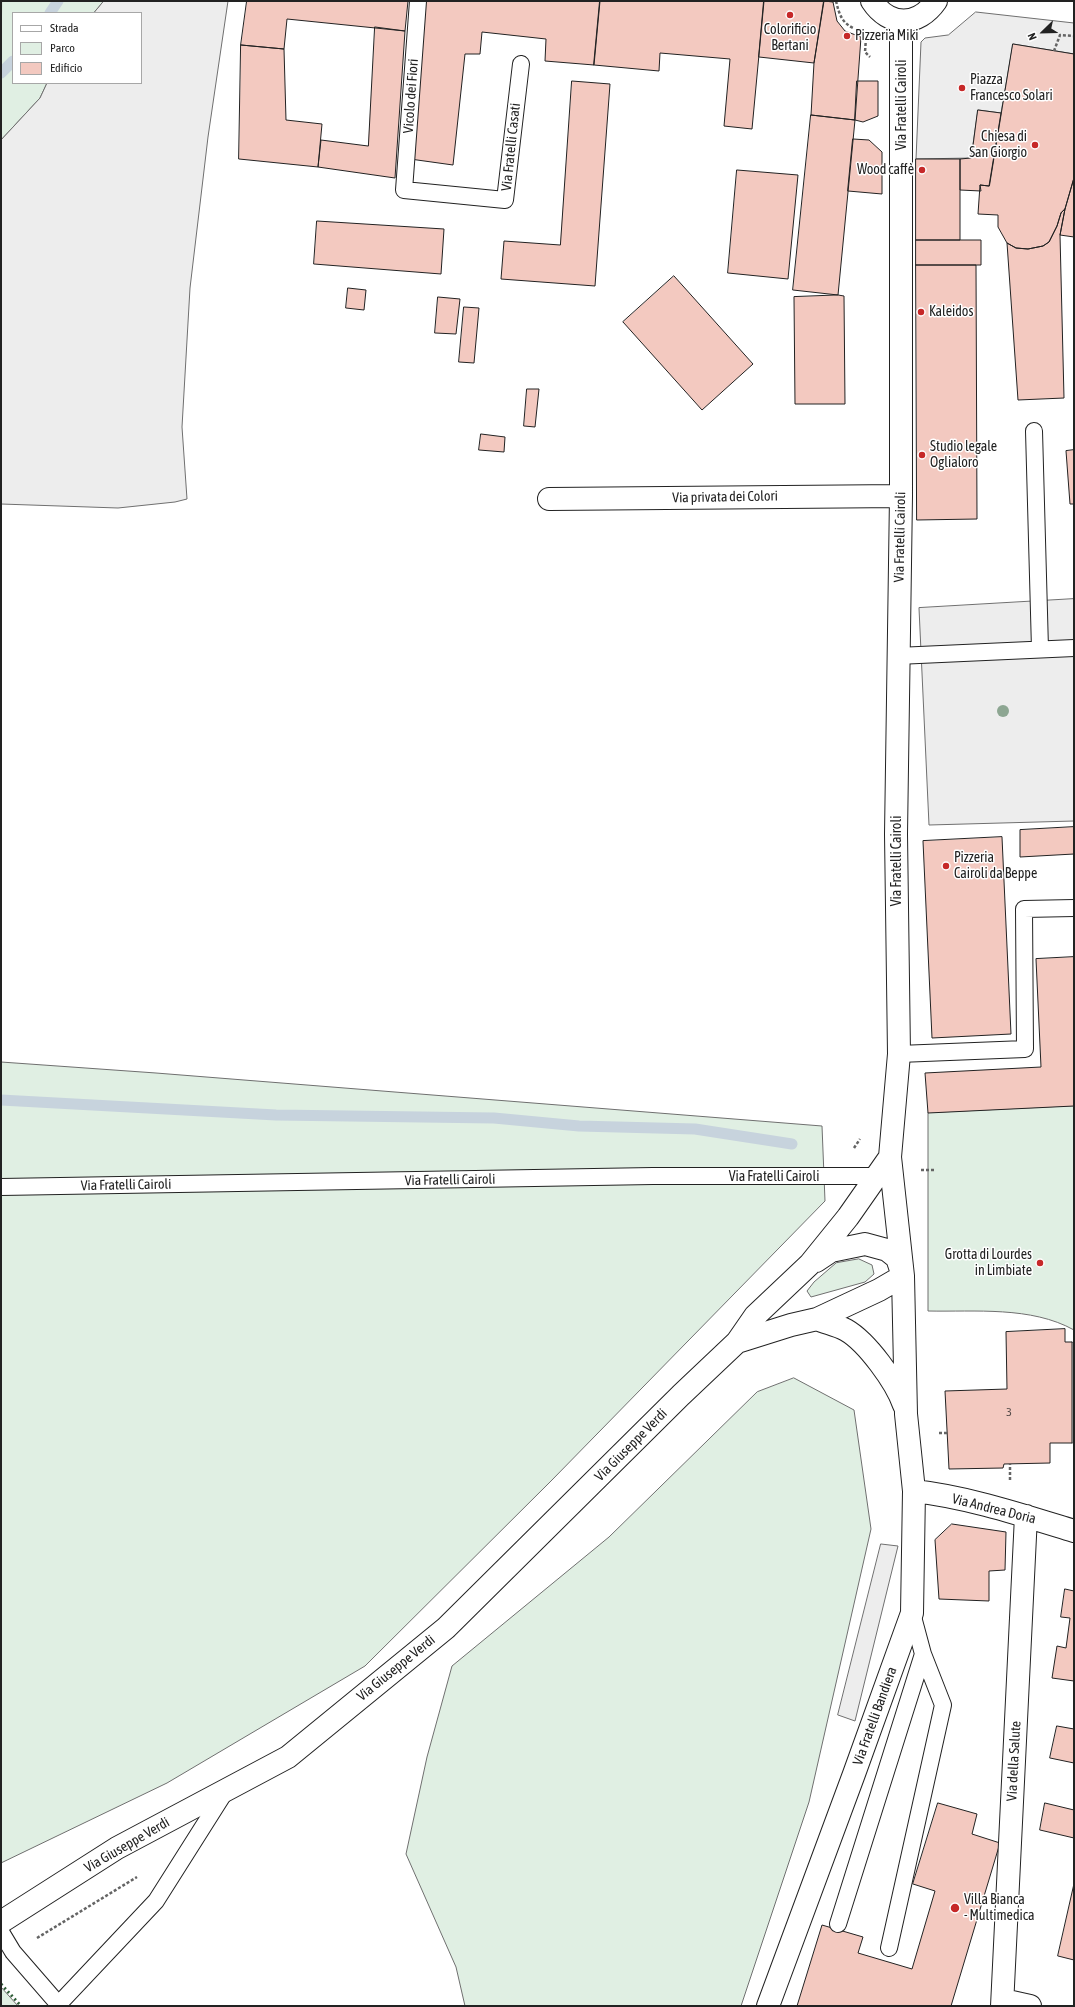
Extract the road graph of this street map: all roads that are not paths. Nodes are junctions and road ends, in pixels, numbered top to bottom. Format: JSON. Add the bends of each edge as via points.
{"nodes":[{"id":1,"x":418,"y":1,"type":"edge"},
{"id":2,"x":872,"y":1,"type":"edge"},
{"id":3,"x":936,"y":1,"type":"edge"},
{"id":4,"x":901,"y":21,"type":"junction"},
{"id":5,"x":521,"y":64,"type":"dead end"},
{"id":6,"x":404,"y":190,"type":"joint"},
{"id":7,"x":1034,"y":431,"type":"dead end"},
{"id":8,"x":901,"y":496,"type":"junction"},
{"id":9,"x":549,"y":499,"type":"dead end"},
{"id":10,"x":1074,"y":648,"type":"edge"},
{"id":11,"x":1040,"y":649,"type":"junction"},
{"id":12,"x":898,"y":656,"type":"junction"},
{"id":13,"x":1074,"y":908,"type":"edge"},
{"id":14,"x":899,"y":1054,"type":"junction"},
{"id":15,"x":890,"y":1157,"type":"junction"},
{"id":16,"x":876,"y":1176,"type":"junction"},
{"id":17,"x":1,"y":1187,"type":"edge"},
{"id":18,"x":810,"y":1264,"type":"junction"},
{"id":19,"x":903,"y":1276,"type":"junction"},
{"id":20,"x":816,"y":1319,"type":"junction"},
{"id":21,"x":737,"y":1342,"type":"junction"},
{"id":22,"x":906,"y":1414,"type":"junction"},
{"id":23,"x":914,"y":1491,"type":"junction"},
{"id":24,"x":1026,"y":1516,"type":"junction"},
{"id":25,"x":1074,"y":1530,"type":"edge"},
{"id":26,"x":912,"y":1613,"type":"junction"},
{"id":27,"x":923,"y":1654,"type":"junction"},
{"id":28,"x":226,"y":1790,"type":"junction"},
{"id":29,"x":1,"y":1922,"type":"edge"},
{"id":30,"x":838,"y":1924,"type":"dead end"},
{"id":31,"x":1,"y":1932,"type":"edge"},
{"id":32,"x":889,"y":1948,"type":"dead end"},
{"id":33,"x":1003,"y":2003,"type":"edge"},
{"id":34,"x":58,"y":2005,"type":"edge"},
{"id":35,"x":768,"y":2006,"type":"edge"},
{"id":36,"x":1030,"y":2006,"type":"edge"}],
"edges":[{"from":1,"to":6,"type":"lane","name":"Vicolo dei Fiori"},
{"from":2,"to":4,"type":"street","via":[[879,11],[889,18]]},
{"from":3,"to":4,"type":"street","via":[[923,15]]},
{"from":4,"to":8,"type":"street","name":"Via Fratelli Cairoli"},
{"from":5,"to":6,"type":"lane","name":"Via Fratelli Casati","via":[[505,200]]},
{"from":7,"to":11,"type":"lane"},
{"from":8,"to":9,"type":"street","name":"Via privata dei Colori"},
{"from":8,"to":12,"type":"street","name":"Via Fratelli Cairoli"},
{"from":10,"to":11,"type":"lane"},
{"from":11,"to":12,"type":"lane"},
{"from":12,"to":14,"type":"street","name":"Via Fratelli Cairoli","via":[[896,834]]},
{"from":13,"to":14,"type":"lane","via":[[1024,909],[1025,1049]]},
{"from":14,"to":15,"type":"street","name":"Via Fratelli Cairoli"},
{"from":15,"to":16,"type":"street"},
{"from":15,"to":19,"type":"street","name":"Via Fratelli Cairoli"},
{"from":16,"to":17,"type":"lane","name":"Via Fratelli Cairoli","via":[[653,1176]]},
{"from":16,"to":18,"type":"street","name":"Via Giuseppe Verdi","via":[[848,1217]]},
{"from":18,"to":19,"type":"street","name":"Via Giuseppe Verdi","via":[[831,1251],[865,1244],[887,1250],[896,1258]]},
{"from":18,"to":21,"type":"street","name":"Via Giuseppe Verdi","via":[[755,1316]]},
{"from":19,"to":20,"type":"street","name":"Via Giuseppe Verdi"},
{"from":19,"to":22,"type":"street","name":"Via Fratelli Cairoli"},
{"from":20,"to":21,"type":"street","name":"Via Giuseppe Verdi"},
{"from":20,"to":22,"type":"street","via":[[846,1330],[876,1357],[900,1392]]},
{"from":21,"to":28,"type":"street","name":"Via Giuseppe Verdi","via":[[446,1628],[288,1757]]},
{"from":22,"to":23,"type":"street","name":"Via Fratelli Bandiera"},
{"from":23,"to":24,"type":"street","name":"Via Andrea Doria","via":[[934,1493]]},
{"from":23,"to":26,"type":"street","name":"Via Fratelli Bandiera"},
{"from":24,"to":25,"type":"street","name":"Via Andrea Doria"},
{"from":24,"to":33,"type":"street","name":"Via della Salute"},
{"from":26,"to":27,"type":"lane"},
{"from":26,"to":35,"type":"street","name":"Via Fratelli Bandiera"},
{"from":27,"to":30,"type":"lane"},
{"from":27,"to":32,"type":"lane","via":[[943,1706]]},
{"from":28,"to":29,"type":"street","name":"Via Giuseppe Verdi","via":[[117,1848]]},
{"from":28,"to":34,"type":"lane","via":[[156,1901]]},
{"from":31,"to":34,"type":"lane","via":[[14,1952]]},
{"from":33,"to":36,"type":"street"}]}
